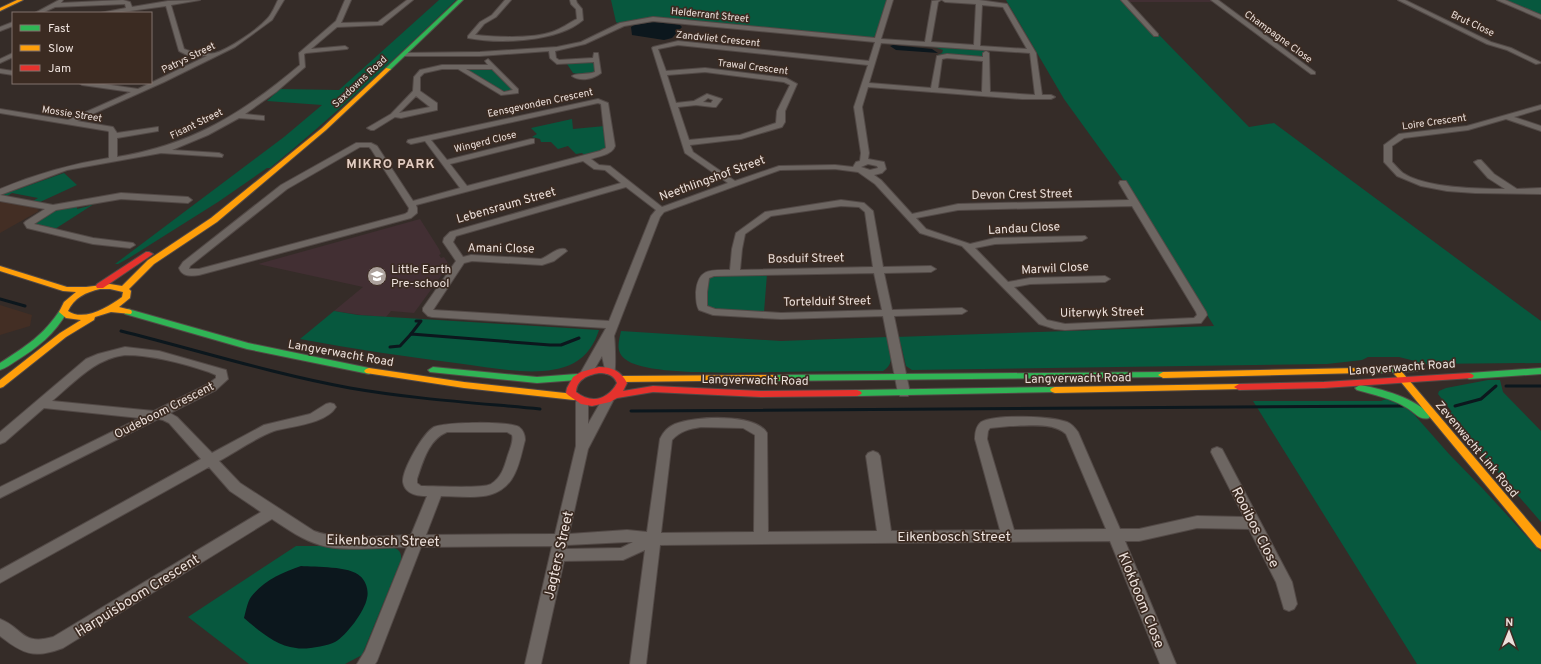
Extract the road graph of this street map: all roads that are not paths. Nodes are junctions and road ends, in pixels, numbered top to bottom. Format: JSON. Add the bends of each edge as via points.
{"nodes":[{"id":1,"x":21,"y":0,"type":"edge"},
{"id":2,"x":63,"y":0,"type":"edge"},
{"id":3,"x":197,"y":0,"type":"edge"},
{"id":4,"x":281,"y":0,"type":"edge"},
{"id":5,"x":348,"y":0,"type":"edge"},
{"id":6,"x":410,"y":0,"type":"edge"},
{"id":7,"x":461,"y":0,"type":"edge"},
{"id":8,"x":508,"y":0,"type":"edge"},
{"id":9,"x":573,"y":0,"type":"edge"},
{"id":10,"x":890,"y":0,"type":"edge"},
{"id":11,"x":938,"y":0,"type":"edge"},
{"id":12,"x":945,"y":0,"type":"edge"},
{"id":13,"x":1006,"y":0,"type":"edge"},
{"id":14,"x":1124,"y":0,"type":"edge"},
{"id":15,"x":1214,"y":0,"type":"edge"},
{"id":16,"x":1400,"y":0,"type":"edge"},
{"id":17,"x":1500,"y":0,"type":"edge"},
{"id":18,"x":979,"y":2,"type":"junction"},
{"id":19,"x":168,"y":3,"type":"junction"},
{"id":20,"x":1000,"y":4,"type":"junction"},
{"id":21,"x":55,"y":5,"type":"junction"},
{"id":22,"x":129,"y":9,"type":"junction"},
{"id":23,"x":0,"y":10,"type":"edge"},
{"id":24,"x":40,"y":12,"type":"edge"},
{"id":25,"x":110,"y":12,"type":"edge"},
{"id":26,"x":1541,"y":17,"type":"edge"},
{"id":27,"x":12,"y":25,"type":"edge"},
{"id":28,"x":336,"y":25,"type":"junction"},
{"id":29,"x":2,"y":28,"type":"edge"},
{"id":30,"x":1156,"y":35,"type":"dead end"},
{"id":31,"x":501,"y":39,"type":"junction"},
{"id":32,"x":878,"y":40,"type":"junction"},
{"id":33,"x":905,"y":43,"type":"junction"},
{"id":34,"x":928,"y":43,"type":"junction"},
{"id":35,"x":960,"y":46,"type":"junction"},
{"id":36,"x":977,"y":47,"type":"junction"},
{"id":37,"x":986,"y":47,"type":"junction"},
{"id":38,"x":345,"y":48,"type":"dead end"},
{"id":39,"x":305,"y":50,"type":"junction"},
{"id":40,"x":552,"y":50,"type":"junction"},
{"id":41,"x":1032,"y":50,"type":"junction"},
{"id":42,"x":405,"y":54,"type":"junction"},
{"id":43,"x":490,"y":54,"type":"junction"},
{"id":44,"x":12,"y":55,"type":"edge"},
{"id":45,"x":215,"y":55,"type":"junction"},
{"id":46,"x":986,"y":59,"type":"junction"},
{"id":47,"x":0,"y":61,"type":"edge"},
{"id":48,"x":872,"y":63,"type":"junction"},
{"id":49,"x":1538,"y":63,"type":"dead end"},
{"id":50,"x":462,"y":67,"type":"junction"},
{"id":51,"x":493,"y":67,"type":"junction"},
{"id":52,"x":0,"y":71,"type":"edge"},
{"id":53,"x":12,"y":73,"type":"edge"},
{"id":54,"x":663,"y":73,"type":"junction"},
{"id":55,"x":1313,"y":73,"type":"dead end"},
{"id":56,"x":575,"y":76,"type":"dead end"},
{"id":57,"x":89,"y":84,"type":"edge"},
{"id":58,"x":865,"y":85,"type":"junction"},
{"id":59,"x":934,"y":90,"type":"junction"},
{"id":60,"x":139,"y":91,"type":"junction"},
{"id":61,"x":416,"y":92,"type":"junction"},
{"id":62,"x":986,"y":94,"type":"junction"},
{"id":63,"x":1039,"y":97,"type":"junction"},
{"id":64,"x":1051,"y":97,"type":"dead end"},
{"id":65,"x":696,"y":103,"type":"dead end"},
{"id":66,"x":673,"y":105,"type":"junction"},
{"id":67,"x":1541,"y":107,"type":"edge"},
{"id":68,"x":2,"y":112,"type":"edge"},
{"id":69,"x":236,"y":115,"type":"junction"},
{"id":70,"x":394,"y":115,"type":"junction"},
{"id":71,"x":1506,"y":117,"type":"junction"},
{"id":72,"x":261,"y":118,"type":"dead end"},
{"id":73,"x":69,"y":122,"type":"junction"},
{"id":74,"x":371,"y":128,"type":"dead end"},
{"id":75,"x":154,"y":129,"type":"dead end"},
{"id":76,"x":1541,"y":129,"type":"edge"},
{"id":77,"x":113,"y":136,"type":"junction"},
{"id":78,"x":426,"y":138,"type":"junction"},
{"id":79,"x":531,"y":141,"type":"dead end"},
{"id":80,"x":411,"y":142,"type":"dead end"},
{"id":81,"x":685,"y":143,"type":"junction"},
{"id":82,"x":160,"y":150,"type":"junction"},
{"id":83,"x":866,"y":153,"type":"junction"},
{"id":84,"x":219,"y":155,"type":"dead end"},
{"id":85,"x":597,"y":155,"type":"junction"},
{"id":86,"x":584,"y":158,"type":"junction"},
{"id":87,"x":113,"y":159,"type":"junction"},
{"id":88,"x":877,"y":162,"type":"junction"},
{"id":89,"x":1478,"y":162,"type":"dead end"},
{"id":90,"x":446,"y":163,"type":"junction"},
{"id":91,"x":861,"y":167,"type":"junction"},
{"id":92,"x":607,"y":168,"type":"junction"},
{"id":93,"x":880,"y":171,"type":"junction"},
{"id":94,"x":269,"y":173,"type":"junction"},
{"id":95,"x":878,"y":182,"type":"junction"},
{"id":96,"x":1123,"y":183,"type":"dead end"},
{"id":97,"x":627,"y":184,"type":"junction"},
{"id":98,"x":734,"y":184,"type":"junction"},
{"id":99,"x":465,"y":189,"type":"junction"},
{"id":100,"x":1541,"y":191,"type":"edge"},
{"id":101,"x":0,"y":192,"type":"edge"},
{"id":102,"x":1514,"y":192,"type":"junction"},
{"id":103,"x":0,"y":198,"type":"edge"},
{"id":104,"x":188,"y":200,"type":"dead end"},
{"id":105,"x":1134,"y":203,"type":"junction"},
{"id":106,"x":410,"y":204,"type":"junction"},
{"id":107,"x":53,"y":208,"type":"junction"},
{"id":108,"x":661,"y":210,"type":"junction"},
{"id":109,"x":910,"y":217,"type":"junction"},
{"id":110,"x":1082,"y":238,"type":"dead end"},
{"id":111,"x":130,"y":245,"type":"dead end"},
{"id":112,"x":968,"y":247,"type":"junction"},
{"id":113,"x":562,"y":251,"type":"dead end"},
{"id":114,"x":461,"y":261,"type":"junction"},
{"id":115,"x":0,"y":268,"type":"edge"},
{"id":116,"x":931,"y":269,"type":"dead end"},
{"id":117,"x":879,"y":270,"type":"junction"},
{"id":118,"x":735,"y":272,"type":"junction"},
{"id":119,"x":0,"y":278,"type":"edge"},
{"id":120,"x":1106,"y":279,"type":"dead end"},
{"id":121,"x":1006,"y":285,"type":"junction"},
{"id":122,"x":99,"y":287,"type":"junction"},
{"id":123,"x":125,"y":288,"type":"junction"},
{"id":124,"x":89,"y":290,"type":"junction"},
{"id":125,"x":126,"y":298,"type":"junction"},
{"id":126,"x":701,"y":299,"type":"joint"},
{"id":127,"x":136,"y":304,"type":"dead end"},
{"id":128,"x":64,"y":308,"type":"junction"},
{"id":129,"x":153,"y":310,"type":"dead end"},
{"id":130,"x":962,"y":311,"type":"dead end"},
{"id":131,"x":105,"y":312,"type":"junction"},
{"id":132,"x":887,"y":313,"type":"junction"},
{"id":133,"x":611,"y":330,"type":"junction"},
{"id":134,"x":370,"y":361,"type":"dead end"},
{"id":135,"x":0,"y":367,"type":"edge"},
{"id":136,"x":1541,"y":367,"type":"edge"},
{"id":137,"x":421,"y":368,"type":"dead end"},
{"id":138,"x":1395,"y":369,"type":"junction"},
{"id":139,"x":1422,"y":369,"type":"dead end"},
{"id":140,"x":1436,"y":369,"type":"dead end"},
{"id":141,"x":610,"y":371,"type":"junction"},
{"id":142,"x":1541,"y":371,"type":"edge"},
{"id":143,"x":582,"y":375,"type":"junction"},
{"id":144,"x":900,"y":377,"type":"junction"},
{"id":145,"x":621,"y":379,"type":"junction"},
{"id":146,"x":1403,"y":379,"type":"junction"},
{"id":147,"x":0,"y":385,"type":"edge"},
{"id":148,"x":1324,"y":385,"type":"junction"},
{"id":149,"x":904,"y":393,"type":"junction"},
{"id":150,"x":611,"y":398,"type":"junction"},
{"id":151,"x":578,"y":399,"type":"junction"},
{"id":152,"x":41,"y":404,"type":"junction"},
{"id":153,"x":330,"y":407,"type":"dead end"},
{"id":154,"x":156,"y":415,"type":"junction"},
{"id":155,"x":1452,"y":438,"type":"junction"},
{"id":156,"x":0,"y":439,"type":"edge"},
{"id":157,"x":582,"y":446,"type":"junction"},
{"id":158,"x":1217,"y":452,"type":"dead end"},
{"id":159,"x":874,"y":456,"type":"dead end"},
{"id":160,"x":210,"y":460,"type":"junction"},
{"id":161,"x":436,"y":491,"type":"junction"},
{"id":162,"x":0,"y":493,"type":"edge"},
{"id":163,"x":272,"y":512,"type":"junction"},
{"id":164,"x":1253,"y":523,"type":"junction"},
{"id":165,"x":885,"y":536,"type":"junction"},
{"id":166,"x":1009,"y":536,"type":"junction"},
{"id":167,"x":1115,"y":536,"type":"junction"},
{"id":168,"x":761,"y":538,"type":"junction"},
{"id":169,"x":654,"y":539,"type":"junction"},
{"id":170,"x":416,"y":541,"type":"junction"},
{"id":171,"x":1541,"y":544,"type":"edge"},
{"id":172,"x":564,"y":547,"type":"junction"},
{"id":173,"x":0,"y":577,"type":"edge"},
{"id":174,"x":1289,"y":604,"type":"dead end"},
{"id":175,"x":0,"y":626,"type":"edge"},
{"id":176,"x":365,"y":664,"type":"edge"},
{"id":177,"x":533,"y":664,"type":"edge"},
{"id":178,"x":638,"y":664,"type":"edge"},
{"id":179,"x":1168,"y":664,"type":"edge"}],
"edges":[{"from":1,"to":23,"type":"street"},
{"from":2,"to":21,"type":"street"},
{"from":3,"to":19,"type":"street"},
{"from":4,"to":45,"type":"street","name":"Patrys Street","via":[[275,12],[261,27]]},
{"from":5,"to":28,"type":"street"},
{"from":6,"to":28,"type":"street","via":[[380,24]]},
{"from":7,"to":42,"type":"street","name":"Saxdowns Road"},
{"from":8,"to":31,"type":"street","via":[[470,36]]},
{"from":9,"to":31,"type":"street","via":[[580,11],[579,21],[550,35]]},
{"from":10,"to":32,"type":"street"},
{"from":11,"to":34,"type":"street","via":[[935,1]]},
{"from":12,"to":18,"type":"street"},
{"from":13,"to":20,"type":"street"},
{"from":14,"to":30,"type":"street"},
{"from":15,"to":55,"type":"street","name":"Champagne Close"},
{"from":16,"to":49,"type":"street","name":"Brut Close","via":[[1489,43],[1510,49]]},
{"from":17,"to":26,"type":"street"},
{"from":18,"to":20,"type":"street"},
{"from":18,"to":36,"type":"street"},
{"from":19,"to":22,"type":"street"},
{"from":19,"to":45,"type":"street","via":[[181,50],[187,53]]},
{"from":20,"to":41,"type":"street","via":[[1006,6]]},
{"from":21,"to":22,"type":"street","via":[[123,2],[128,3]]},
{"from":21,"to":24,"type":"street"},
{"from":22,"to":25,"type":"street"},
{"from":27,"to":29,"type":"street"},
{"from":28,"to":39,"type":"street"},
{"from":31,"to":43,"type":"street"},
{"from":32,"to":33,"type":"street","name":"Helderrant Street"},
{"from":32,"to":40,"type":"street","name":"Helderrant Street","via":[[658,19],[622,24],[579,44]]},
{"from":32,"to":48,"type":"street"},
{"from":33,"to":34,"type":"street"},
{"from":33,"to":35,"type":"street","via":[[932,47]]},
{"from":34,"to":35,"type":"street"},
{"from":35,"to":36,"type":"street"},
{"from":36,"to":37,"type":"street"},
{"from":37,"to":41,"type":"street"},
{"from":37,"to":46,"type":"street"},
{"from":38,"to":39,"type":"street"},
{"from":39,"to":69,"type":"street","name":"Fisant Street","via":[[301,56],[303,66]]},
{"from":40,"to":43,"type":"street","name":"Helderrant Street"},
{"from":40,"to":56,"type":"street","via":[[553,58],[560,62],[596,57],[599,71],[597,74],[587,77]]},
{"from":41,"to":63,"type":"street"},
{"from":42,"to":43,"type":"street","name":"Helderrant Street"},
{"from":42,"to":94,"type":"street","name":"Saxdowns Road","via":[[329,124]]},
{"from":43,"to":51,"type":"street","via":[[488,61]]},
{"from":44,"to":47,"type":"street"},
{"from":45,"to":60,"type":"street","name":"Patrys Street"},
{"from":46,"to":59,"type":"street","via":[[947,56],[939,58]]},
{"from":46,"to":62,"type":"street"},
{"from":48,"to":54,"type":"street","name":"Zandvliet Crescent","via":[[673,43],[655,49]]},
{"from":48,"to":58,"type":"street"},
{"from":50,"to":51,"type":"street"},
{"from":50,"to":51,"type":"street","via":[[461,69],[502,93],[507,95],[516,92]]},
{"from":50,"to":61,"type":"street","via":[[442,67],[424,71],[417,77]]},
{"from":52,"to":53,"type":"street"},
{"from":54,"to":66,"type":"street","name":"Zandvliet Crescent"},
{"from":54,"to":81,"type":"street","name":"Trawal Crescent","via":[[705,70],[786,80],[794,84],[782,110],[779,125],[741,137]]},
{"from":57,"to":60,"type":"street"},
{"from":58,"to":59,"type":"street"},
{"from":58,"to":83,"type":"street","via":[[858,109]]},
{"from":59,"to":62,"type":"street"},
{"from":60,"to":73,"type":"street","name":"Patrys Street"},
{"from":61,"to":70,"type":"street"},
{"from":61,"to":70,"type":"street","via":[[434,105],[434,108],[401,116]]},
{"from":62,"to":63,"type":"street"},
{"from":63,"to":64,"type":"street"},
{"from":65,"to":66,"type":"street"},
{"from":66,"to":81,"type":"street","name":"Zandvliet Crescent"},
{"from":67,"to":71,"type":"street","name":"Loire Crescent"},
{"from":68,"to":73,"type":"street","name":"Mossie Street"},
{"from":69,"to":72,"type":"street"},
{"from":69,"to":82,"type":"street","name":"Fisant Street","via":[[206,132]]},
{"from":70,"to":74,"type":"street"},
{"from":71,"to":76,"type":"street"},
{"from":71,"to":102,"type":"street","name":"Loire Crescent","via":[[1468,128],[1402,136],[1388,145],[1386,153],[1393,170],[1419,182],[1476,192]]},
{"from":73,"to":77,"type":"street","name":"Mossie Street","via":[[110,129]]},
{"from":75,"to":77,"type":"street"},
{"from":77,"to":87,"type":"street","name":"Mossie Street"},
{"from":78,"to":80,"type":"street","name":"Eensgevonden Crescent"},
{"from":78,"to":85,"type":"street","name":"Eensgevonden Crescent","via":[[598,101],[604,103],[611,146],[608,151]]},
{"from":78,"to":90,"type":"street"},
{"from":79,"to":90,"type":"street","name":"Wingerd Close"},
{"from":81,"to":98,"type":"street","name":"Zandvliet Crescent","via":[[690,154]]},
{"from":82,"to":84,"type":"street"},
{"from":82,"to":87,"type":"street","name":"Fisant Street"},
{"from":83,"to":88,"type":"street"},
{"from":83,"to":91,"type":"street"},
{"from":85,"to":86,"type":"street","name":"Eensgevonden Crescent"},
{"from":85,"to":92,"type":"street"},
{"from":86,"to":92,"type":"street","via":[[596,167]]},
{"from":86,"to":99,"type":"street","name":"Eensgevonden Crescent"},
{"from":87,"to":101,"type":"street","name":"Fisant Street","via":[[54,172]]},
{"from":88,"to":91,"type":"street"},
{"from":88,"to":93,"type":"street","via":[[882,167]]},
{"from":89,"to":102,"type":"street","via":[[1494,179]]},
{"from":90,"to":99,"type":"street"},
{"from":91,"to":93,"type":"street","via":[[875,173]]},
{"from":91,"to":95,"type":"street","name":"Uiterwyk Street"},
{"from":91,"to":98,"type":"street","name":"Neethlingshof Street","via":[[782,168]]},
{"from":92,"to":97,"type":"street"},
{"from":93,"to":95,"type":"street"},
{"from":94,"to":122,"type":"street","name":"Saxdowns Road"},
{"from":94,"to":123,"type":"street","name":"Saxdowns Road","via":[[214,220],[151,262]]},
{"from":95,"to":109,"type":"street","name":"Uiterwyk Street"},
{"from":96,"to":105,"type":"street","name":"Uiterwyk Street"},
{"from":97,"to":108,"type":"street"},
{"from":97,"to":114,"type":"street","name":"Lebensraum Street","via":[[453,234],[448,242]]},
{"from":98,"to":108,"type":"street","name":"Neethlingshof Street"},
{"from":99,"to":106,"type":"street","name":"Eensgevonden Crescent"},
{"from":100,"to":102,"type":"street","name":"Loire Crescent"},
{"from":103,"to":107,"type":"street"},
{"from":104,"to":107,"type":"street","via":[[126,196]]},
{"from":105,"to":109,"type":"street","name":"Devon Crest Street","via":[[958,207]]},
{"from":105,"to":121,"type":"street","name":"Uiterwyk Street","via":[[1201,312],[1201,318],[1191,322],[1055,326],[1043,322]]},
{"from":106,"to":106,"type":"street","via":[[413,210],[405,218],[199,272],[190,273],[184,268],[198,254],[284,187],[359,145],[371,145],[374,148]]},
{"from":107,"to":111,"type":"street","via":[[33,219],[29,223],[30,226],[93,241]]},
{"from":108,"to":133,"type":"street","name":"Neethlingshof Street","via":[[656,216]]},
{"from":109,"to":112,"type":"street","name":"Uiterwyk Street","via":[[925,232],[960,241]]},
{"from":110,"to":112,"type":"street","name":"Landau Close","via":[[995,241]]},
{"from":112,"to":121,"type":"street","name":"Uiterwyk Street"},
{"from":113,"to":114,"type":"street","name":"Amani Close","via":[[542,262],[475,258]]},
{"from":114,"to":133,"type":"street","via":[[429,306],[430,313]]},
{"from":115,"to":124,"type":"street","via":[[66,289]]},
{"from":116,"to":117,"type":"street","name":"Bosduif Street"},
{"from":117,"to":118,"type":"street","name":"Bosduif Street"},
{"from":117,"to":118,"type":"street","via":[[869,211],[864,206],[854,204],[832,204],[775,212],[763,217],[741,233]]},
{"from":117,"to":132,"type":"street"},
{"from":118,"to":126,"type":"street","name":"Bosduif Street","via":[[705,276]]},
{"from":119,"to":128,"type":"street","via":[[55,296]]},
{"from":120,"to":121,"type":"street","name":"Marwil Close","via":[[1030,280]]},
{"from":122,"to":123,"type":"street","via":[[114,285]]},
{"from":122,"to":124,"type":"street"},
{"from":123,"to":125,"type":"street"},
{"from":124,"to":128,"type":"street","via":[[76,296]]},
{"from":125,"to":127,"type":"street"},
{"from":125,"to":131,"type":"street"},
{"from":126,"to":132,"type":"street","name":"Tortelduif Street","via":[[703,308],[713,312],[781,316]]},
{"from":128,"to":131,"type":"street","via":[[70,316],[76,317]]},
{"from":128,"to":135,"type":"street","via":[[59,321],[49,331]]},
{"from":129,"to":134,"type":"street","name":"Langverwacht Road","via":[[246,336],[310,351]]},
{"from":130,"to":132,"type":"street","name":"Tortelduif Street"},
{"from":131,"to":147,"type":"street","via":[[63,335]]},
{"from":131,"to":151,"type":"street","name":"Langverwacht Road","via":[[139,314],[237,343],[339,366]]},
{"from":132,"to":144,"type":"street"},
{"from":133,"to":141,"type":"street","name":"Neethlingshof Street","via":[[608,354]]},
{"from":133,"to":143,"type":"street","name":"Neethlingshof Street"},
{"from":136,"to":140,"type":"street","name":"Langverwacht Road"},
{"from":137,"to":143,"type":"street","via":[[537,380]]},
{"from":138,"to":139,"type":"street","name":"Langverwacht Road"},
{"from":138,"to":144,"type":"street","name":"Langverwacht Road","via":[[1281,373]]},
{"from":138,"to":146,"type":"street","name":"Zevenwacht Link Road"},
{"from":141,"to":143,"type":"street","via":[[599,370]]},
{"from":141,"to":145,"type":"street"},
{"from":142,"to":146,"type":"street","name":"Langverwacht Road"},
{"from":143,"to":151,"type":"street","via":[[572,385],[572,393]]},
{"from":144,"to":145,"type":"street","name":"Langverwacht Road"},
{"from":144,"to":149,"type":"street"},
{"from":145,"to":150,"type":"street","via":[[621,387]]},
{"from":146,"to":148,"type":"street","name":"Langverwacht Road"},
{"from":146,"to":155,"type":"street","name":"Zevenwacht Link Road"},
{"from":148,"to":149,"type":"street","name":"Langverwacht Road"},
{"from":148,"to":155,"type":"street","via":[[1376,391],[1395,396],[1406,401]]},
{"from":149,"to":150,"type":"street","name":"Langverwacht Road","via":[[761,394],[653,389]]},
{"from":150,"to":151,"type":"street","via":[[594,403]]},
{"from":150,"to":157,"type":"street","name":"Jagters Street"},
{"from":151,"to":157,"type":"street","name":"Jagters Street"},
{"from":152,"to":154,"type":"street","name":"Eikenbosch Street"},
{"from":152,"to":154,"type":"street","name":"Oudeboom Crescent","via":[[90,362],[117,351],[153,353],[222,373],[219,383]]},
{"from":152,"to":156,"type":"street","name":"Oudeboom Crescent"},
{"from":153,"to":160,"type":"street","via":[[314,417],[268,428]]},
{"from":154,"to":160,"type":"street","name":"Eikenbosch Street","via":[[173,420]]},
{"from":154,"to":162,"type":"street","name":"Oudeboom Crescent"},
{"from":155,"to":171,"type":"street","name":"Zevenwacht Link Road"},
{"from":157,"to":172,"type":"street","name":"Jagters Street"},
{"from":158,"to":164,"type":"street","name":"Rooibos Close"},
{"from":159,"to":165,"type":"street"},
{"from":160,"to":163,"type":"street","name":"Eikenbosch Street","via":[[235,486]]},
{"from":160,"to":173,"type":"street"},
{"from":161,"to":161,"type":"street","via":[[486,491],[500,486],[507,479],[519,440],[518,433],[507,428],[446,428],[431,435],[410,485],[416,490]]},
{"from":161,"to":170,"type":"street"},
{"from":163,"to":170,"type":"street","name":"Eikenbosch Street","via":[[322,540]]},
{"from":163,"to":175,"type":"street","name":"Harpuisboom Crescent","via":[[56,643],[43,647],[27,647]]},
{"from":164,"to":167,"type":"street","name":"Eikenbosch Street","via":[[1197,522],[1150,534]]},
{"from":164,"to":174,"type":"street","name":"Rooibos Close","via":[[1284,582]]},
{"from":165,"to":166,"type":"street","name":"Eikenbosch Street"},
{"from":165,"to":168,"type":"street","name":"Eikenbosch Street"},
{"from":166,"to":167,"type":"street","name":"Eikenbosch Street"},
{"from":166,"to":167,"type":"street","name":"Klokboom Close","via":[[981,439],[986,425],[1000,422],[1052,423],[1071,430]]},
{"from":167,"to":179,"type":"street","name":"Klokboom Close"},
{"from":168,"to":169,"type":"street","name":"Eikenbosch Street"},
{"from":168,"to":169,"type":"street","via":[[761,433],[743,424],[694,424],[679,426],[666,439]]},
{"from":169,"to":172,"type":"street","name":"Eikenbosch Street","via":[[624,554]]},
{"from":169,"to":178,"type":"street"},
{"from":170,"to":172,"type":"street","name":"Eikenbosch Street"},
{"from":170,"to":176,"type":"street"},
{"from":172,"to":177,"type":"street","name":"Jagters Street"}]}
